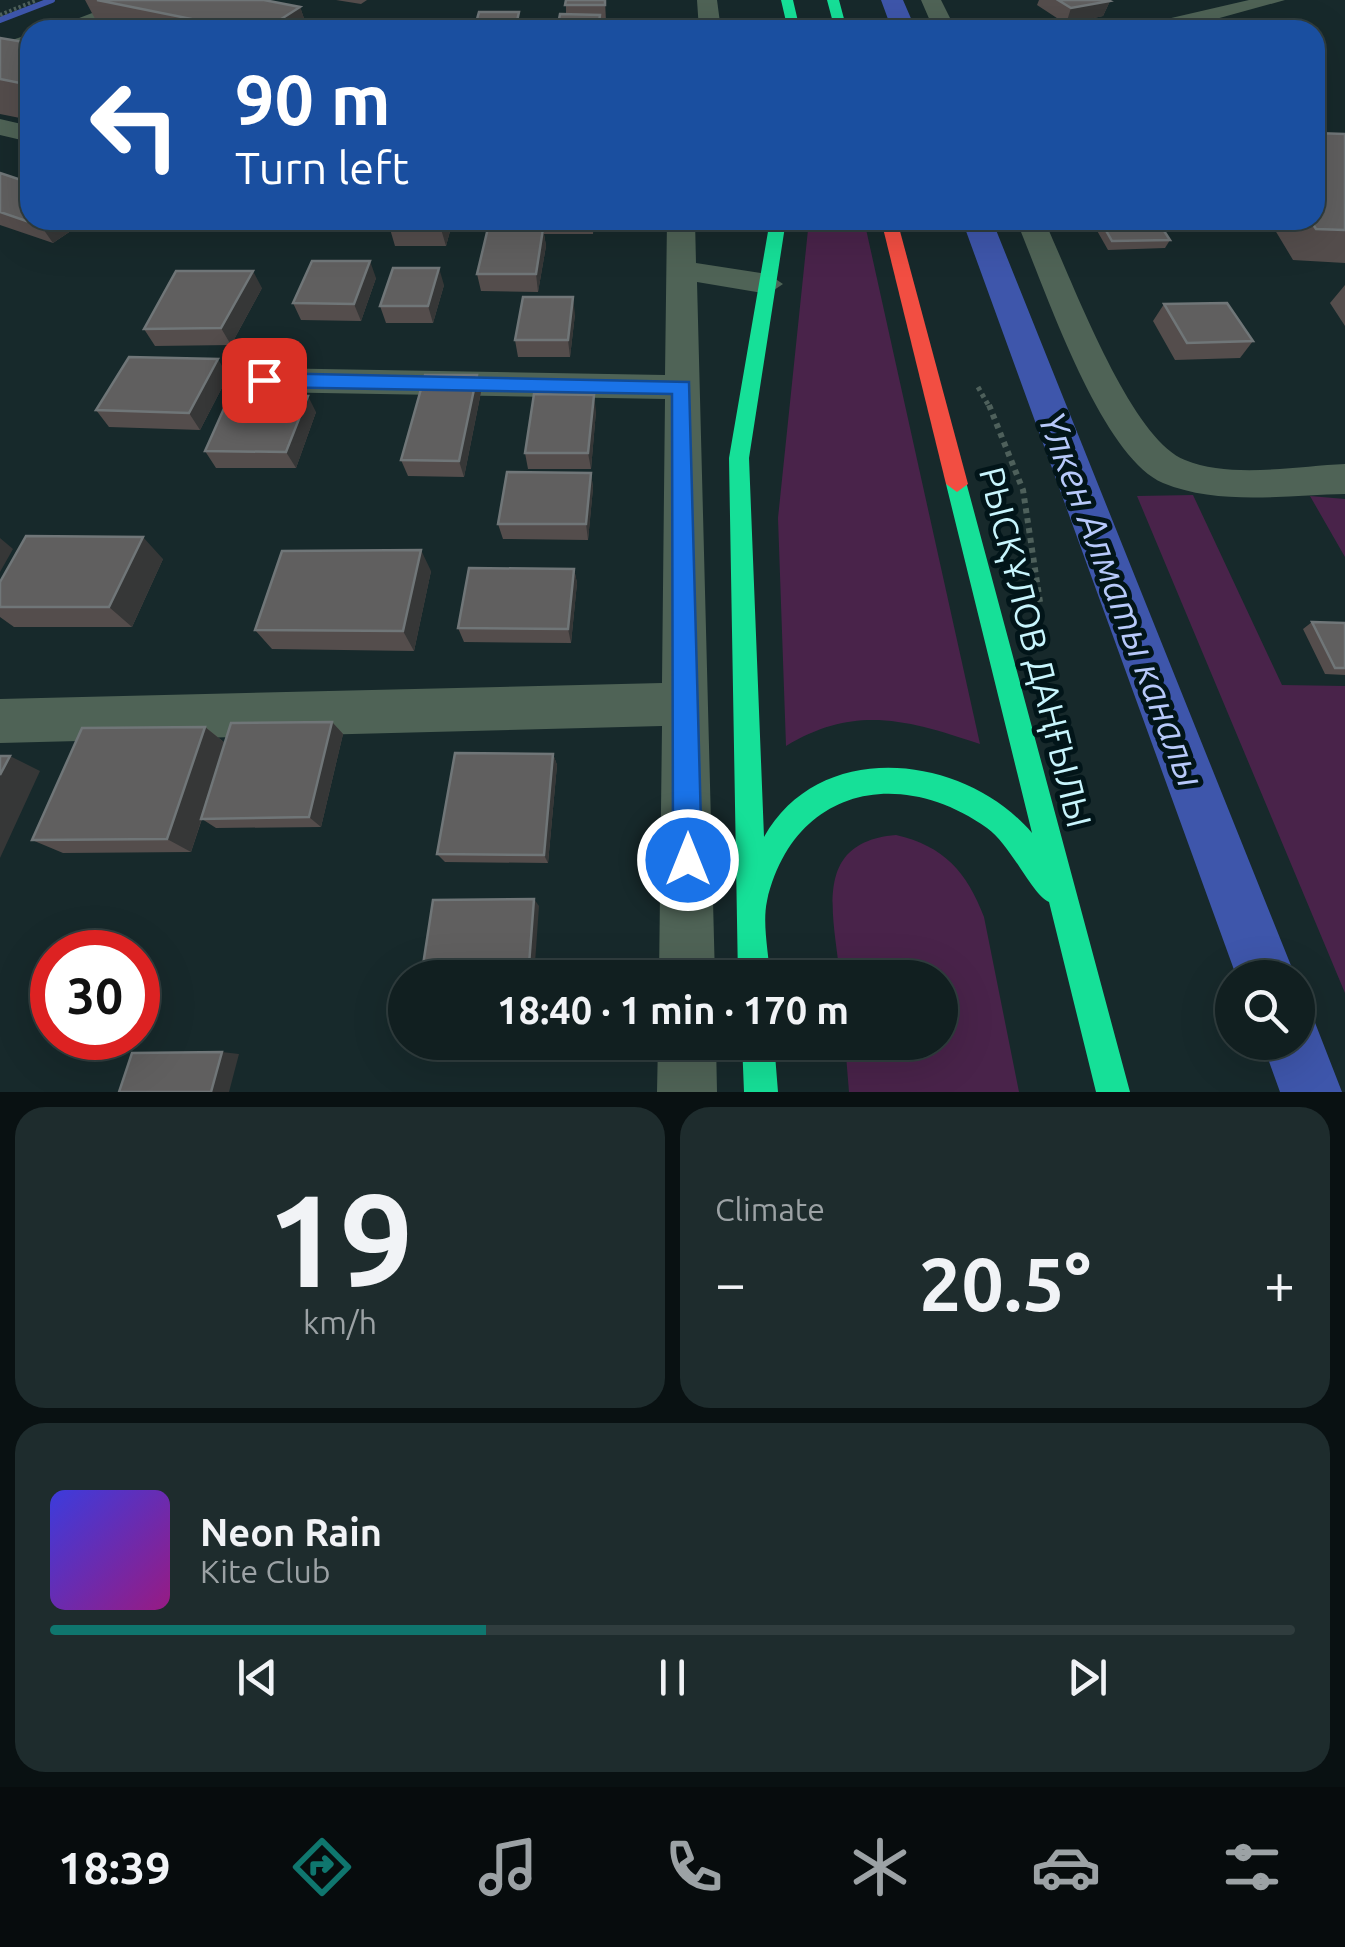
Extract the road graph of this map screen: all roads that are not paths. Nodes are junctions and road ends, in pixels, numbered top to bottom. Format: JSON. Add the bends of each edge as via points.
{"nodes":[{"id":1,"x":146,"y":0,"type":"edge"},
{"id":2,"x":1275,"y":0,"type":"edge"},
{"id":3,"x":88,"y":20,"type":"edge"},
{"id":4,"x":1191,"y":20,"type":"edge"},
{"id":5,"x":680,"y":230,"type":"edge"},
{"id":6,"x":776,"y":230,"type":"edge"},
{"id":7,"x":893,"y":230,"type":"edge"},
{"id":8,"x":1034,"y":230,"type":"edge"},
{"id":9,"x":678,"y":269,"type":"junction"},
{"id":10,"x":768,"y":284,"type":"junction"},
{"id":11,"x":264,"y":380,"type":"dead end"},
{"id":12,"x":682,"y":387,"type":"junction"},
{"id":13,"x":1345,"y":478,"type":"edge"},
{"id":14,"x":688,"y":704,"type":"junction"},
{"id":15,"x":0,"y":722,"type":"edge"},
{"id":16,"x":751,"y":931,"type":"junction"},
{"id":17,"x":1078,"y":950,"type":"junction"},
{"id":18,"x":688,"y":960,"type":"edge"},
{"id":19,"x":753,"y":960,"type":"edge"},
{"id":20,"x":687,"y":1060,"type":"edge"},
{"id":21,"x":759,"y":1060,"type":"edge"},
{"id":22,"x":687,"y":1092,"type":"edge"},
{"id":23,"x":760,"y":1092,"type":"edge"},
{"id":24,"x":1113,"y":1092,"type":"edge"}],
"edges":[{"from":1,"to":3,"type":"street"},
{"from":2,"to":4,"type":"street"},
{"from":5,"to":9,"type":"street"},
{"from":6,"to":10,"type":"main road"},
{"from":7,"to":17,"type":"main road","name":"РЫСҚҰЛОВ ДАҢҒЫЛЫ"},
{"from":8,"to":13,"type":"street","via":[[1112,403],[1159,464],[1196,478]]},
{"from":9,"to":10,"type":"street"},
{"from":9,"to":12,"type":"street"},
{"from":10,"to":16,"type":"main road","via":[[739,458]]},
{"from":11,"to":12,"type":"street"},
{"from":12,"to":14,"type":"street"},
{"from":14,"to":15,"type":"street"},
{"from":14,"to":18,"type":"street"},
{"from":16,"to":17,"type":"main road","via":[[756,888],[791,818],[841,787],[895,778],[930,783],[1001,821],[1036,860]]},
{"from":16,"to":19,"type":"main road"},
{"from":17,"to":24,"type":"main road","name":"РЫСҚҰЛОВ ДАҢҒЫЛЫ"},
{"from":20,"to":22,"type":"street"},
{"from":21,"to":23,"type":"main road"}]}
